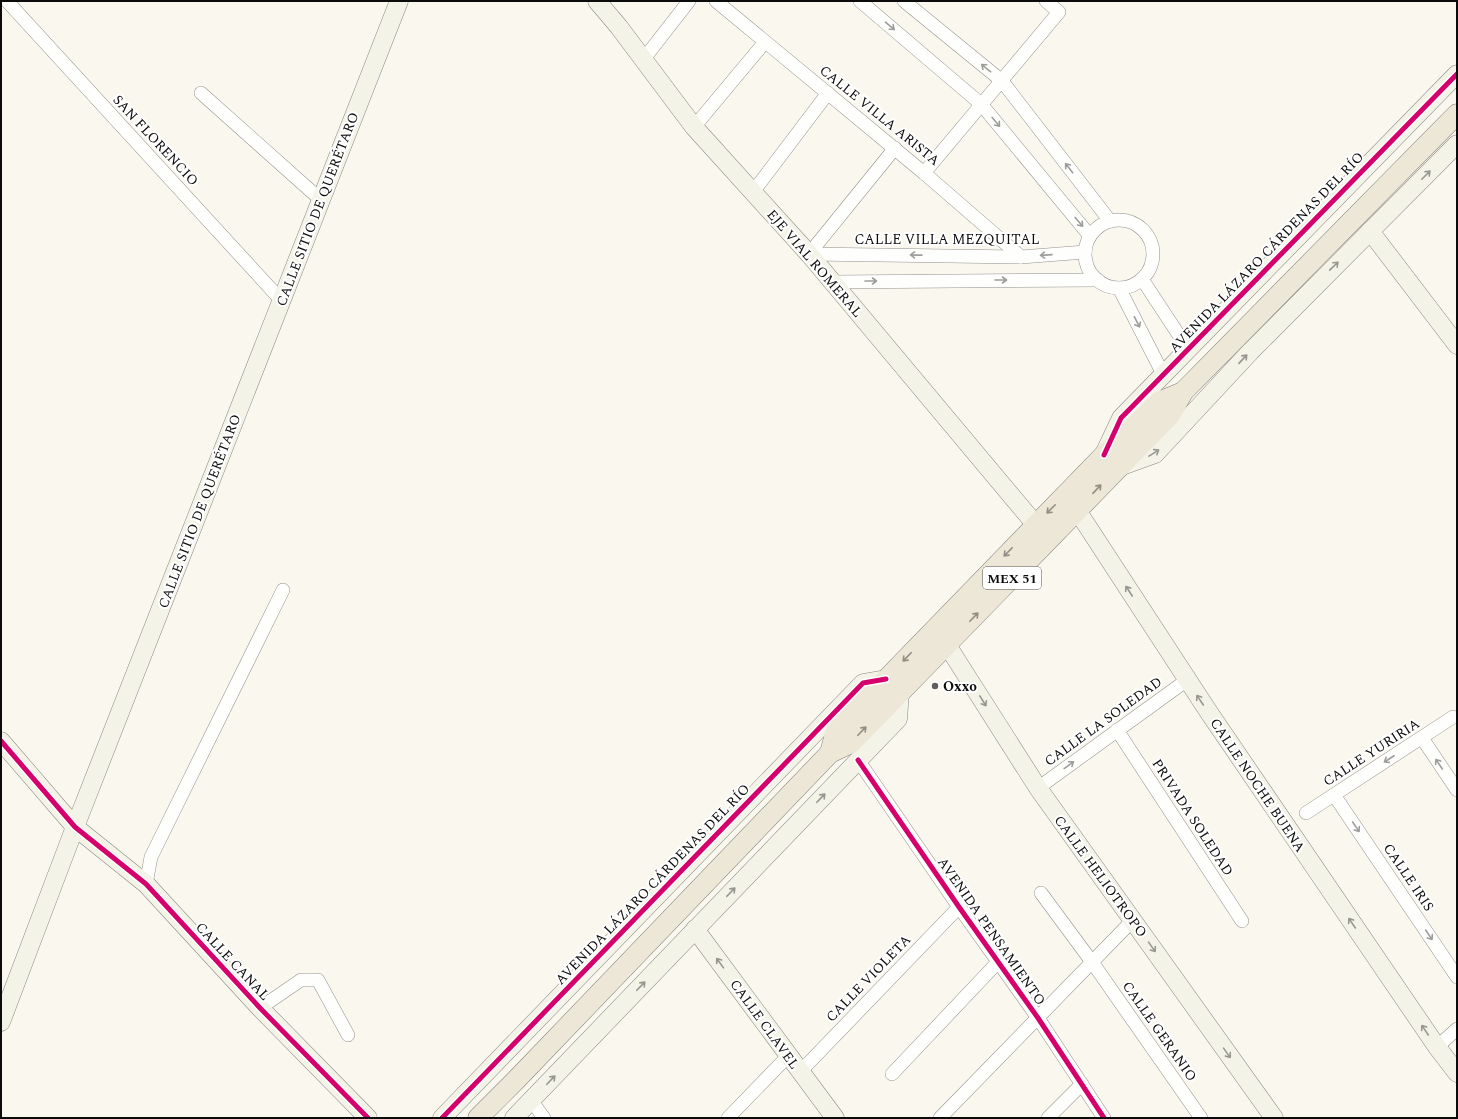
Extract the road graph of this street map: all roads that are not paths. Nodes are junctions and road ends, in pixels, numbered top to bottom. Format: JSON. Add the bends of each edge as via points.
{"nodes":[{"id":1,"x":6,"y":1,"type":"edge"},
{"id":2,"x":398,"y":1,"type":"edge"},
{"id":3,"x":597,"y":1,"type":"edge"},
{"id":4,"x":609,"y":1,"type":"edge"},
{"id":5,"x":689,"y":1,"type":"edge"},
{"id":6,"x":716,"y":1,"type":"edge"},
{"id":7,"x":860,"y":1,"type":"edge"},
{"id":8,"x":904,"y":1,"type":"edge"},
{"id":9,"x":1046,"y":1,"type":"edge"},
{"id":10,"x":619,"y":28,"type":"junction"},
{"id":11,"x":765,"y":42,"type":"junction"},
{"id":12,"x":643,"y":60,"type":"junction"},
{"id":13,"x":1457,"y":74,"type":"edge"},
{"id":14,"x":1002,"y":81,"type":"junction"},
{"id":15,"x":201,"y":93,"type":"dead end"},
{"id":16,"x":828,"y":93,"type":"junction"},
{"id":17,"x":981,"y":104,"type":"junction"},
{"id":18,"x":1457,"y":114,"type":"edge"},
{"id":19,"x":694,"y":127,"type":"junction"},
{"id":20,"x":1457,"y":144,"type":"edge"},
{"id":21,"x":895,"y":148,"type":"junction"},
{"id":22,"x":924,"y":172,"type":"junction"},
{"id":23,"x":753,"y":192,"type":"junction"},
{"id":24,"x":321,"y":200,"type":"junction"},
{"id":25,"x":1110,"y":221,"type":"junction"},
{"id":26,"x":1370,"y":231,"type":"junction"},
{"id":27,"x":1090,"y":236,"type":"junction"},
{"id":28,"x":1085,"y":252,"type":"junction"},
{"id":29,"x":809,"y":254,"type":"junction"},
{"id":30,"x":1021,"y":257,"type":"junction"},
{"id":31,"x":1142,"y":279,"type":"junction"},
{"id":32,"x":1098,"y":280,"type":"junction"},
{"id":33,"x":832,"y":282,"type":"junction"},
{"id":34,"x":1120,"y":288,"type":"junction"},
{"id":35,"x":281,"y":300,"type":"junction"},
{"id":36,"x":1457,"y":345,"type":"edge"},
{"id":37,"x":1188,"y":349,"type":"junction"},
{"id":38,"x":1163,"y":374,"type":"junction"},
{"id":39,"x":1111,"y":461,"type":"junction"},
{"id":40,"x":1066,"y":494,"type":"junction"},
{"id":41,"x":1077,"y":510,"type":"junction"},
{"id":42,"x":1035,"y":524,"type":"junction"},
{"id":43,"x":283,"y":590,"type":"dead end"},
{"id":44,"x":934,"y":629,"type":"junction"},
{"id":45,"x":947,"y":645,"type":"junction"},
{"id":46,"x":1187,"y":680,"type":"junction"},
{"id":47,"x":893,"y":685,"type":"junction"},
{"id":48,"x":1453,"y":717,"type":"dead end"},
{"id":49,"x":1117,"y":730,"type":"junction"},
{"id":50,"x":1422,"y":738,"type":"junction"},
{"id":51,"x":1,"y":741,"type":"edge"},
{"id":52,"x":858,"y":760,"type":"junction"},
{"id":53,"x":1038,"y":788,"type":"junction"},
{"id":54,"x":1457,"y":790,"type":"edge"},
{"id":55,"x":1334,"y":795,"type":"junction"},
{"id":56,"x":1306,"y":813,"type":"dead end"},
{"id":57,"x":75,"y":827,"type":"junction"},
{"id":58,"x":146,"y":884,"type":"junction"},
{"id":59,"x":1041,"y":893,"type":"dead end"},
{"id":60,"x":959,"y":907,"type":"junction"},
{"id":61,"x":1133,"y":920,"type":"junction"},
{"id":62,"x":1242,"y":922,"type":"dead end"},
{"id":63,"x":696,"y":929,"type":"junction"},
{"id":64,"x":998,"y":962,"type":"junction"},
{"id":65,"x":1092,"y":962,"type":"junction"},
{"id":66,"x":1457,"y":977,"type":"edge"},
{"id":67,"x":260,"y":1008,"type":"junction"},
{"id":68,"x":1038,"y":1018,"type":"junction"},
{"id":69,"x":1,"y":1022,"type":"edge"},
{"id":70,"x":1457,"y":1030,"type":"edge"},
{"id":71,"x":348,"y":1035,"type":"dead end"},
{"id":72,"x":1437,"y":1047,"type":"junction"},
{"id":73,"x":788,"y":1056,"type":"junction"},
{"id":74,"x":800,"y":1072,"type":"junction"},
{"id":75,"x":1457,"y":1073,"type":"edge"},
{"id":76,"x":892,"y":1074,"type":"dead end"},
{"id":77,"x":1082,"y":1084,"type":"junction"},
{"id":78,"x":531,"y":1100,"type":"junction"},
{"id":79,"x":368,"y":1118,"type":"edge"},
{"id":80,"x":442,"y":1118,"type":"edge"},
{"id":81,"x":478,"y":1118,"type":"edge"},
{"id":82,"x":514,"y":1118,"type":"edge"},
{"id":83,"x":544,"y":1118,"type":"edge"},
{"id":84,"x":728,"y":1118,"type":"edge"},
{"id":85,"x":835,"y":1118,"type":"edge"},
{"id":86,"x":940,"y":1118,"type":"edge"},
{"id":87,"x":1048,"y":1118,"type":"edge"},
{"id":88,"x":1104,"y":1118,"type":"edge"},
{"id":89,"x":1201,"y":1118,"type":"edge"},
{"id":90,"x":1274,"y":1118,"type":"edge"}],
"edges":[{"from":1,"to":35,"type":"street","name":"SAN FLORENCIO"},
{"from":2,"to":24,"type":"street","name":"CALLE SITIO DE QUERÉTARO"},
{"from":3,"to":10,"type":"street","name":"EJE VIAL ROMERAL"},
{"from":4,"to":10,"type":"street"},
{"from":5,"to":12,"type":"street"},
{"from":6,"to":11,"type":"street","name":"CALLE VILLA ARISTA"},
{"from":7,"to":17,"type":"street","one_way":true},
{"from":14,"to":8,"type":"street","one_way":true},
{"from":9,"to":14,"type":"street","via":[[1059,12]]},
{"from":10,"to":12,"type":"street","name":"EJE VIAL ROMERAL"},
{"from":11,"to":16,"type":"street","name":"CALLE VILLA ARISTA"},
{"from":11,"to":19,"type":"street"},
{"from":12,"to":19,"type":"street","name":"EJE VIAL ROMERAL"},
{"from":13,"to":37,"type":"street","name":"AVENIDA LÁZARO CÁRDENAS DEL RÍO"},
{"from":14,"to":17,"type":"street"},
{"from":25,"to":14,"type":"street","one_way":true},
{"from":15,"to":24,"type":"street"},
{"from":16,"to":21,"type":"street","name":"CALLE VILLA ARISTA"},
{"from":16,"to":23,"type":"street"},
{"from":17,"to":22,"type":"street"},
{"from":17,"to":27,"type":"street","one_way":true},
{"from":18,"to":39,"type":"main road","name":"AVENIDA LÁZARO CÁRDENAS DEL RÍO","number":"MEX 51","via":[[1183,392],[1170,415]]},
{"from":19,"to":23,"type":"street","name":"EJE VIAL ROMERAL"},
{"from":26,"to":20,"type":"street","name":"AVENIDA LÁZARO CÁRDENAS DEL RÍO","one_way":true},
{"from":21,"to":22,"type":"street","name":"CALLE VILLA ARISTA"},
{"from":21,"to":29,"type":"street"},
{"from":22,"to":30,"type":"street","name":"CALLE VILLA ARISTA"},
{"from":23,"to":29,"type":"street","name":"EJE VIAL ROMERAL"},
{"from":24,"to":35,"type":"street","name":"CALLE SITIO DE QUERÉTARO"},
{"from":25,"to":27,"type":"street","via":[[1098,227]]},
{"from":25,"to":31,"type":"street","via":[[1125,220],[1136,224],[1151,242],[1152,262]]},
{"from":26,"to":36,"type":"street"},
{"from":39,"to":26,"type":"street","name":"AVENIDA LÁZARO CÁRDENAS DEL RÍO","one_way":true,"via":[[1155,454],[1251,351]]},
{"from":27,"to":28,"type":"street"},
{"from":28,"to":30,"type":"street","name":"CALLE VILLA MEZQUITAL","one_way":true},
{"from":28,"to":32,"type":"street","via":[[1090,271]]},
{"from":30,"to":29,"type":"street","name":"CALLE VILLA MEZQUITAL","one_way":true},
{"from":29,"to":33,"type":"street","name":"EJE VIAL ROMERAL"},
{"from":31,"to":34,"type":"street"},
{"from":31,"to":37,"type":"street"},
{"from":33,"to":32,"type":"street","one_way":true},
{"from":32,"to":34,"type":"street","via":[[1108,286]]},
{"from":33,"to":42,"type":"street","name":"EJE VIAL ROMERAL"},
{"from":34,"to":38,"type":"street","one_way":true},
{"from":35,"to":57,"type":"street","name":"CALLE SITIO DE QUERÉTARO"},
{"from":37,"to":38,"type":"street","name":"AVENIDA LÁZARO CÁRDENAS DEL RÍO"},
{"from":38,"to":39,"type":"street","name":"AVENIDA LÁZARO CÁRDENAS DEL RÍO","via":[[1121,418]]},
{"from":39,"to":40,"type":"main road","name":"AVENIDA LÁZARO CÁRDENAS DEL RÍO","number":"MEX 51"},
{"from":41,"to":39,"type":"main road","name":"AVENIDA LÁZARO CÁRDENAS DEL RÍO","number":"MEX 51","one_way":true},
{"from":40,"to":41,"type":"street","name":"CALLE NOCHE BUENA"},
{"from":40,"to":42,"type":"main road","name":"AVENIDA LÁZARO CÁRDENAS DEL RÍO","number":"MEX 51","one_way":true},
{"from":45,"to":41,"type":"main road","name":"AVENIDA LÁZARO CÁRDENAS DEL RÍO","number":"MEX 51","one_way":true},
{"from":46,"to":41,"type":"street","name":"CALLE NOCHE BUENA","one_way":true},
{"from":42,"to":44,"type":"main road","name":"AVENIDA LÁZARO CÁRDENAS DEL RÍO","number":"MEX 51","one_way":true},
{"from":43,"to":58,"type":"street","via":[[151,857]]},
{"from":44,"to":45,"type":"street","name":"CALLE HELIOTROPO"},
{"from":44,"to":47,"type":"main road","name":"AVENIDA LÁZARO CÁRDENAS DEL RÍO","number":"MEX 51","one_way":true},
{"from":45,"to":47,"type":"main road","name":"AVENIDA LÁZARO CÁRDENAS DEL RÍO","number":"MEX 51"},
{"from":45,"to":53,"type":"street","name":"CALLE HELIOTROPO","one_way":true},
{"from":46,"to":49,"type":"street","name":"CALLE LA SOLEDAD"},
{"from":72,"to":46,"type":"street","name":"CALLE NOCHE BUENA","one_way":true},
{"from":52,"to":47,"type":"street","one_way":true,"via":[[898,719]]},
{"from":47,"to":80,"type":"street","name":"AVENIDA LÁZARO CÁRDENAS DEL RÍO","via":[[863,683]]},
{"from":47,"to":81,"type":"main road","name":"AVENIDA LÁZARO CÁRDENAS DEL RÍO","number":"MEX 51","via":[[836,731],[830,753]]},
{"from":48,"to":50,"type":"street","name":"CALLE YURIRIA"},
{"from":53,"to":49,"type":"street","name":"CALLE LA SOLEDAD","one_way":true},
{"from":49,"to":62,"type":"street","name":"PRIVADA SOLEDAD"},
{"from":54,"to":50,"type":"street","one_way":true},
{"from":50,"to":55,"type":"street","name":"CALLE YURIRIA","one_way":true},
{"from":51,"to":57,"type":"street","name":"CALLE CANAL"},
{"from":52,"to":60,"type":"street","name":"AVENIDA PENSAMIENTO"},
{"from":63,"to":52,"type":"street","one_way":true},
{"from":53,"to":61,"type":"street","name":"CALLE HELIOTROPO"},
{"from":55,"to":56,"type":"street","name":"CALLE YURIRIA"},
{"from":55,"to":66,"type":"street","name":"CALLE IRIS","one_way":true},
{"from":57,"to":58,"type":"street","name":"CALLE CANAL"},
{"from":57,"to":69,"type":"street","name":"CALLE SITIO DE QUERÉTARO"},
{"from":58,"to":67,"type":"street","name":"CALLE CANAL"},
{"from":59,"to":65,"type":"street","name":"CALLE GERANIO"},
{"from":60,"to":64,"type":"street","name":"AVENIDA PENSAMIENTO"},
{"from":60,"to":74,"type":"street","name":"CALLE VIOLETA"},
{"from":61,"to":65,"type":"street"},
{"from":61,"to":90,"type":"street","name":"CALLE HELIOTROPO","one_way":true},
{"from":73,"to":63,"type":"street","name":"CALLE CLAVEL","one_way":true},
{"from":78,"to":63,"type":"street","one_way":true},
{"from":64,"to":68,"type":"street","name":"AVENIDA PENSAMIENTO"},
{"from":64,"to":76,"type":"street"},
{"from":65,"to":68,"type":"street"},
{"from":65,"to":89,"type":"street","name":"CALLE GERANIO"},
{"from":67,"to":71,"type":"street","via":[[301,980],[318,980]]},
{"from":67,"to":79,"type":"street","name":"CALLE CANAL"},
{"from":68,"to":77,"type":"street","name":"AVENIDA PENSAMIENTO"},
{"from":68,"to":86,"type":"street"},
{"from":70,"to":72,"type":"street"},
{"from":72,"to":75,"type":"street","name":"CALLE NOCHE BUENA"},
{"from":73,"to":74,"type":"street","name":"CALLE CLAVEL"},
{"from":73,"to":84,"type":"street"},
{"from":74,"to":85,"type":"street","name":"CALLE CLAVEL"},
{"from":77,"to":87,"type":"street"},
{"from":77,"to":88,"type":"street","name":"AVENIDA PENSAMIENTO"},
{"from":78,"to":82,"type":"street"},
{"from":78,"to":83,"type":"street"}]}
